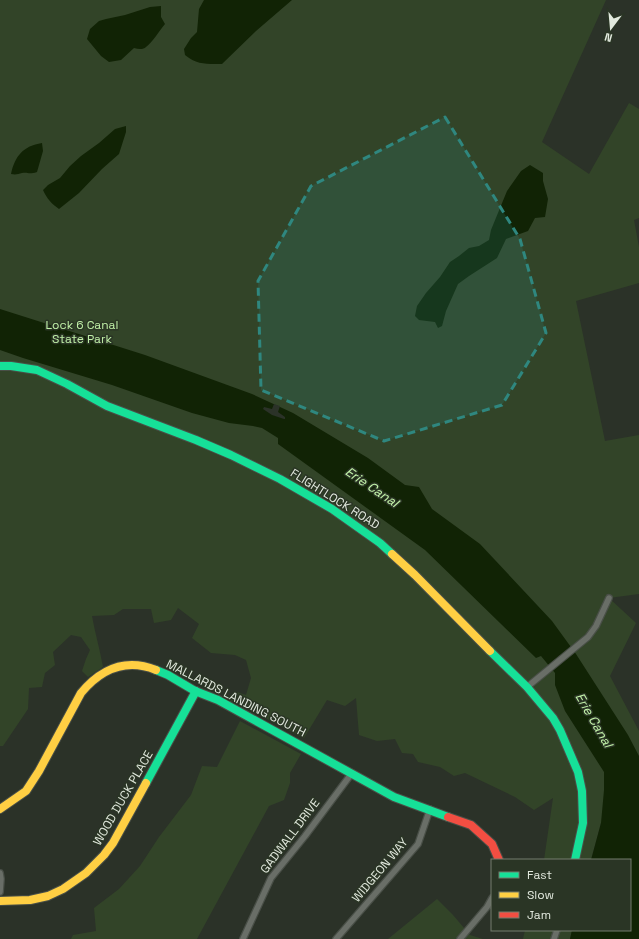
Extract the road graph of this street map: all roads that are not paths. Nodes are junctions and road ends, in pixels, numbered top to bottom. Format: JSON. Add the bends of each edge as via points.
{"nodes":[{"id":1,"x":0,"y":366,"type":"edge"},
{"id":2,"x":609,"y":598,"type":"dead end"},
{"id":3,"x":527,"y":687,"type":"junction"},
{"id":4,"x":196,"y":691,"type":"junction"},
{"id":5,"x":352,"y":773,"type":"junction"},
{"id":6,"x":0,"y":809,"type":"edge"},
{"id":7,"x":430,"y":809,"type":"junction"},
{"id":8,"x":499,"y":859,"type":"edge"},
{"id":9,"x":575,"y":859,"type":"edge"},
{"id":10,"x":0,"y":873,"type":"edge"},
{"id":11,"x":0,"y":892,"type":"edge"},
{"id":12,"x":491,"y":900,"type":"edge"},
{"id":13,"x":0,"y":901,"type":"edge"},
{"id":14,"x":243,"y":939,"type":"edge"},
{"id":15,"x":336,"y":939,"type":"edge"},
{"id":16,"x":460,"y":939,"type":"edge"}],
"edges":[{"from":1,"to":3,"type":"street","name":"FLIGHTLOCK ROAD","via":[[37,370],[107,406],[231,455],[332,509],[386,548]]},
{"from":2,"to":3,"type":"street","via":[[588,637]]},
{"from":3,"to":9,"type":"street","name":"FLIGHTLOCK ROAD","via":[[557,724],[578,772],[584,804],[583,823]]},
{"from":4,"to":5,"type":"street","name":"MALLARDS LANDING SOUTH","via":[[218,700]]},
{"from":4,"to":6,"type":"street","name":"MALLARDS LANDING SOUTH","via":[[175,679],[138,664],[116,666],[103,672],[81,693],[39,772],[26,790]]},
{"from":4,"to":13,"type":"street","name":"WOOD DUCK PLACE","via":[[112,844],[97,863],[65,888],[48,896]]},
{"from":5,"to":7,"type":"street","name":"MALLARDS LANDING SOUTH","via":[[394,797]]},
{"from":5,"to":14,"type":"street","name":"GADWALL DRIVE","via":[[271,878]]},
{"from":7,"to":8,"type":"street","name":"MALLARDS LANDING SOUTH","via":[[471,825],[492,844]]},
{"from":7,"to":15,"type":"street","name":"WIDGEON WAY","via":[[418,844]]},
{"from":10,"to":11,"type":"street"},
{"from":12,"to":16,"type":"street"}]}
